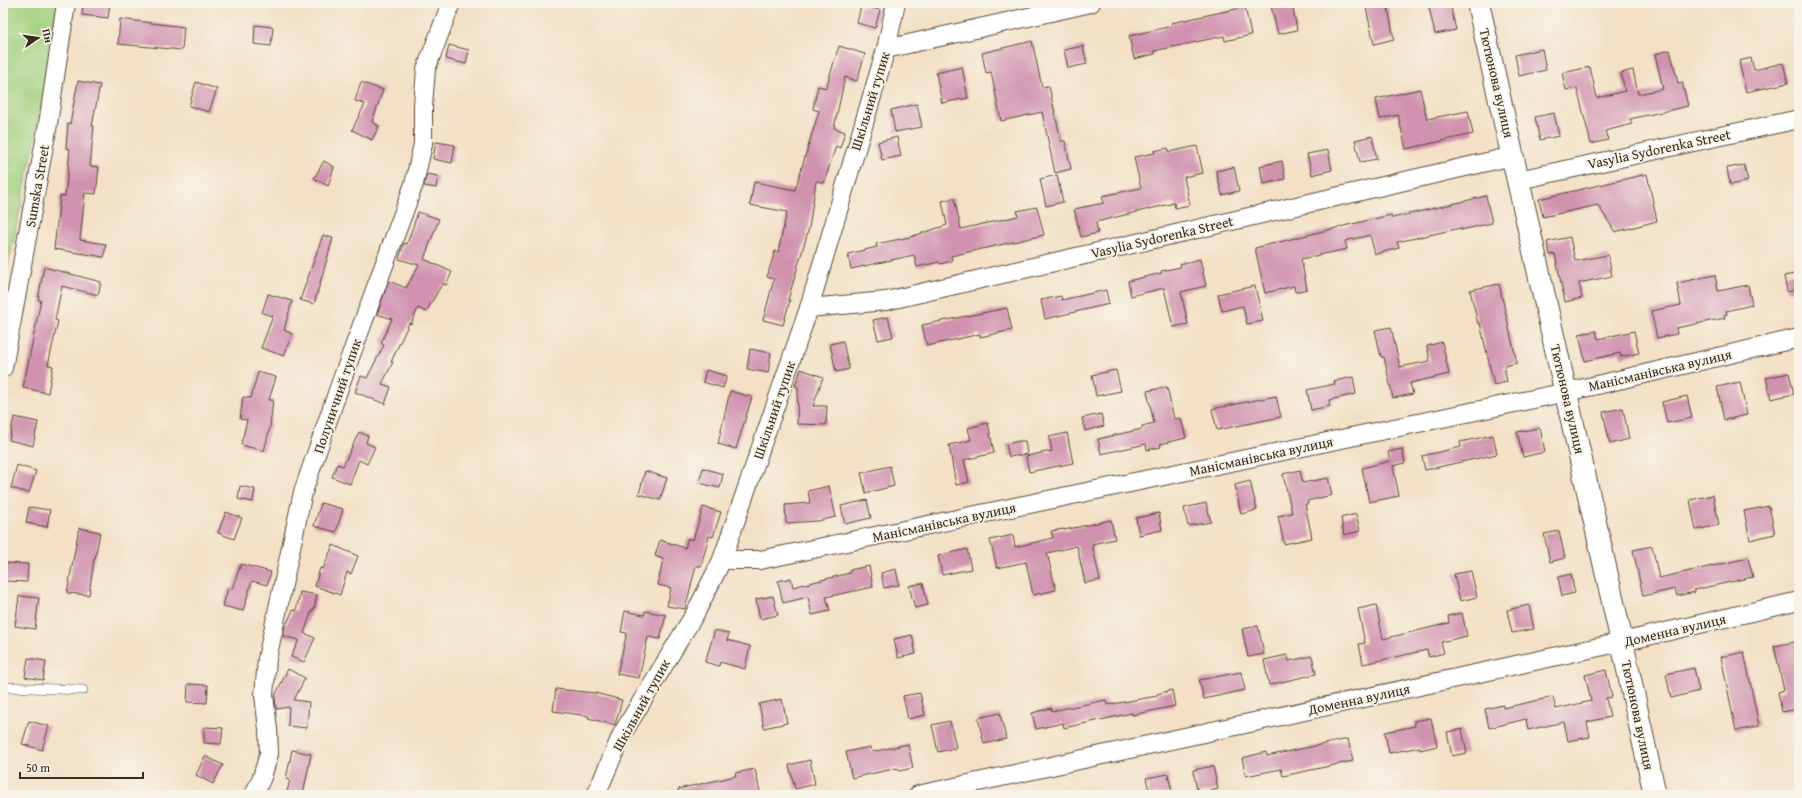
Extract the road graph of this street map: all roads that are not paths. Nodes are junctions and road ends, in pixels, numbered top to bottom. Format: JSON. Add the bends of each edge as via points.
{"nodes":[{"id":1,"x":66,"y":3,"type":"edge"},
{"id":2,"x":451,"y":3,"type":"edge"},
{"id":3,"x":896,"y":3,"type":"edge"},
{"id":4,"x":1091,"y":3,"type":"edge"},
{"id":5,"x":1478,"y":3,"type":"edge"},
{"id":6,"x":886,"y":49,"type":"junction"},
{"id":7,"x":1799,"y":119,"type":"edge"},
{"id":8,"x":1513,"y":156,"type":"junction"},
{"id":9,"x":1519,"y":180,"type":"junction"},
{"id":10,"x":809,"y":308,"type":"junction"},
{"id":11,"x":1799,"y":338,"type":"edge"},
{"id":12,"x":3,"y":368,"type":"edge"},
{"id":13,"x":1566,"y":392,"type":"junction"},
{"id":14,"x":722,"y":560,"type":"junction"},
{"id":15,"x":1799,"y":601,"type":"edge"},
{"id":16,"x":1622,"y":642,"type":"junction"},
{"id":17,"x":3,"y":687,"type":"edge"},
{"id":18,"x":83,"y":690,"type":"dead end"},
{"id":19,"x":254,"y":795,"type":"edge"},
{"id":20,"x":596,"y":795,"type":"edge"},
{"id":21,"x":918,"y":795,"type":"edge"},
{"id":22,"x":1655,"y":795,"type":"edge"}],
"edges":[{"from":1,"to":12,"type":"street","name":"Sumska Street","via":[[48,124]]},
{"from":2,"to":19,"type":"street","name":"Полуничний тупик","via":[[426,69],[423,144],[414,184],[303,492],[267,659],[264,696],[269,754]]},
{"from":3,"to":6,"type":"street","name":"Шкільний тупик"},
{"from":4,"to":6,"type":"street"},
{"from":5,"to":8,"type":"street","name":"Тютюнова вулиця"},
{"from":6,"to":10,"type":"street","name":"Шкільний тупик"},
{"from":7,"to":9,"type":"street","name":"Vasylia Sydorenka Street"},
{"from":8,"to":9,"type":"street","name":"Тютюнова вулиця"},
{"from":8,"to":10,"type":"street","name":"Vasylia Sydorenka Street","via":[[886,301]]},
{"from":9,"to":13,"type":"street","name":"Тютюнова вулиця"},
{"from":10,"to":14,"type":"street","name":"Шкільний тупик"},
{"from":11,"to":13,"type":"street","name":"Манісманівська вулиця"},
{"from":13,"to":14,"type":"street","name":"Манісманівська вулиця","via":[[760,560]]},
{"from":13,"to":16,"type":"street","name":"Тютюнова вулиця"},
{"from":14,"to":20,"type":"street","name":"Шкільний тупик","via":[[696,612],[622,734]]},
{"from":15,"to":16,"type":"street","name":"Доменна вулиця"},
{"from":16,"to":21,"type":"street","name":"Доменна вулиця"},
{"from":16,"to":22,"type":"street","name":"Тютюнова вулиця"},
{"from":17,"to":18,"type":"lane"}]}
